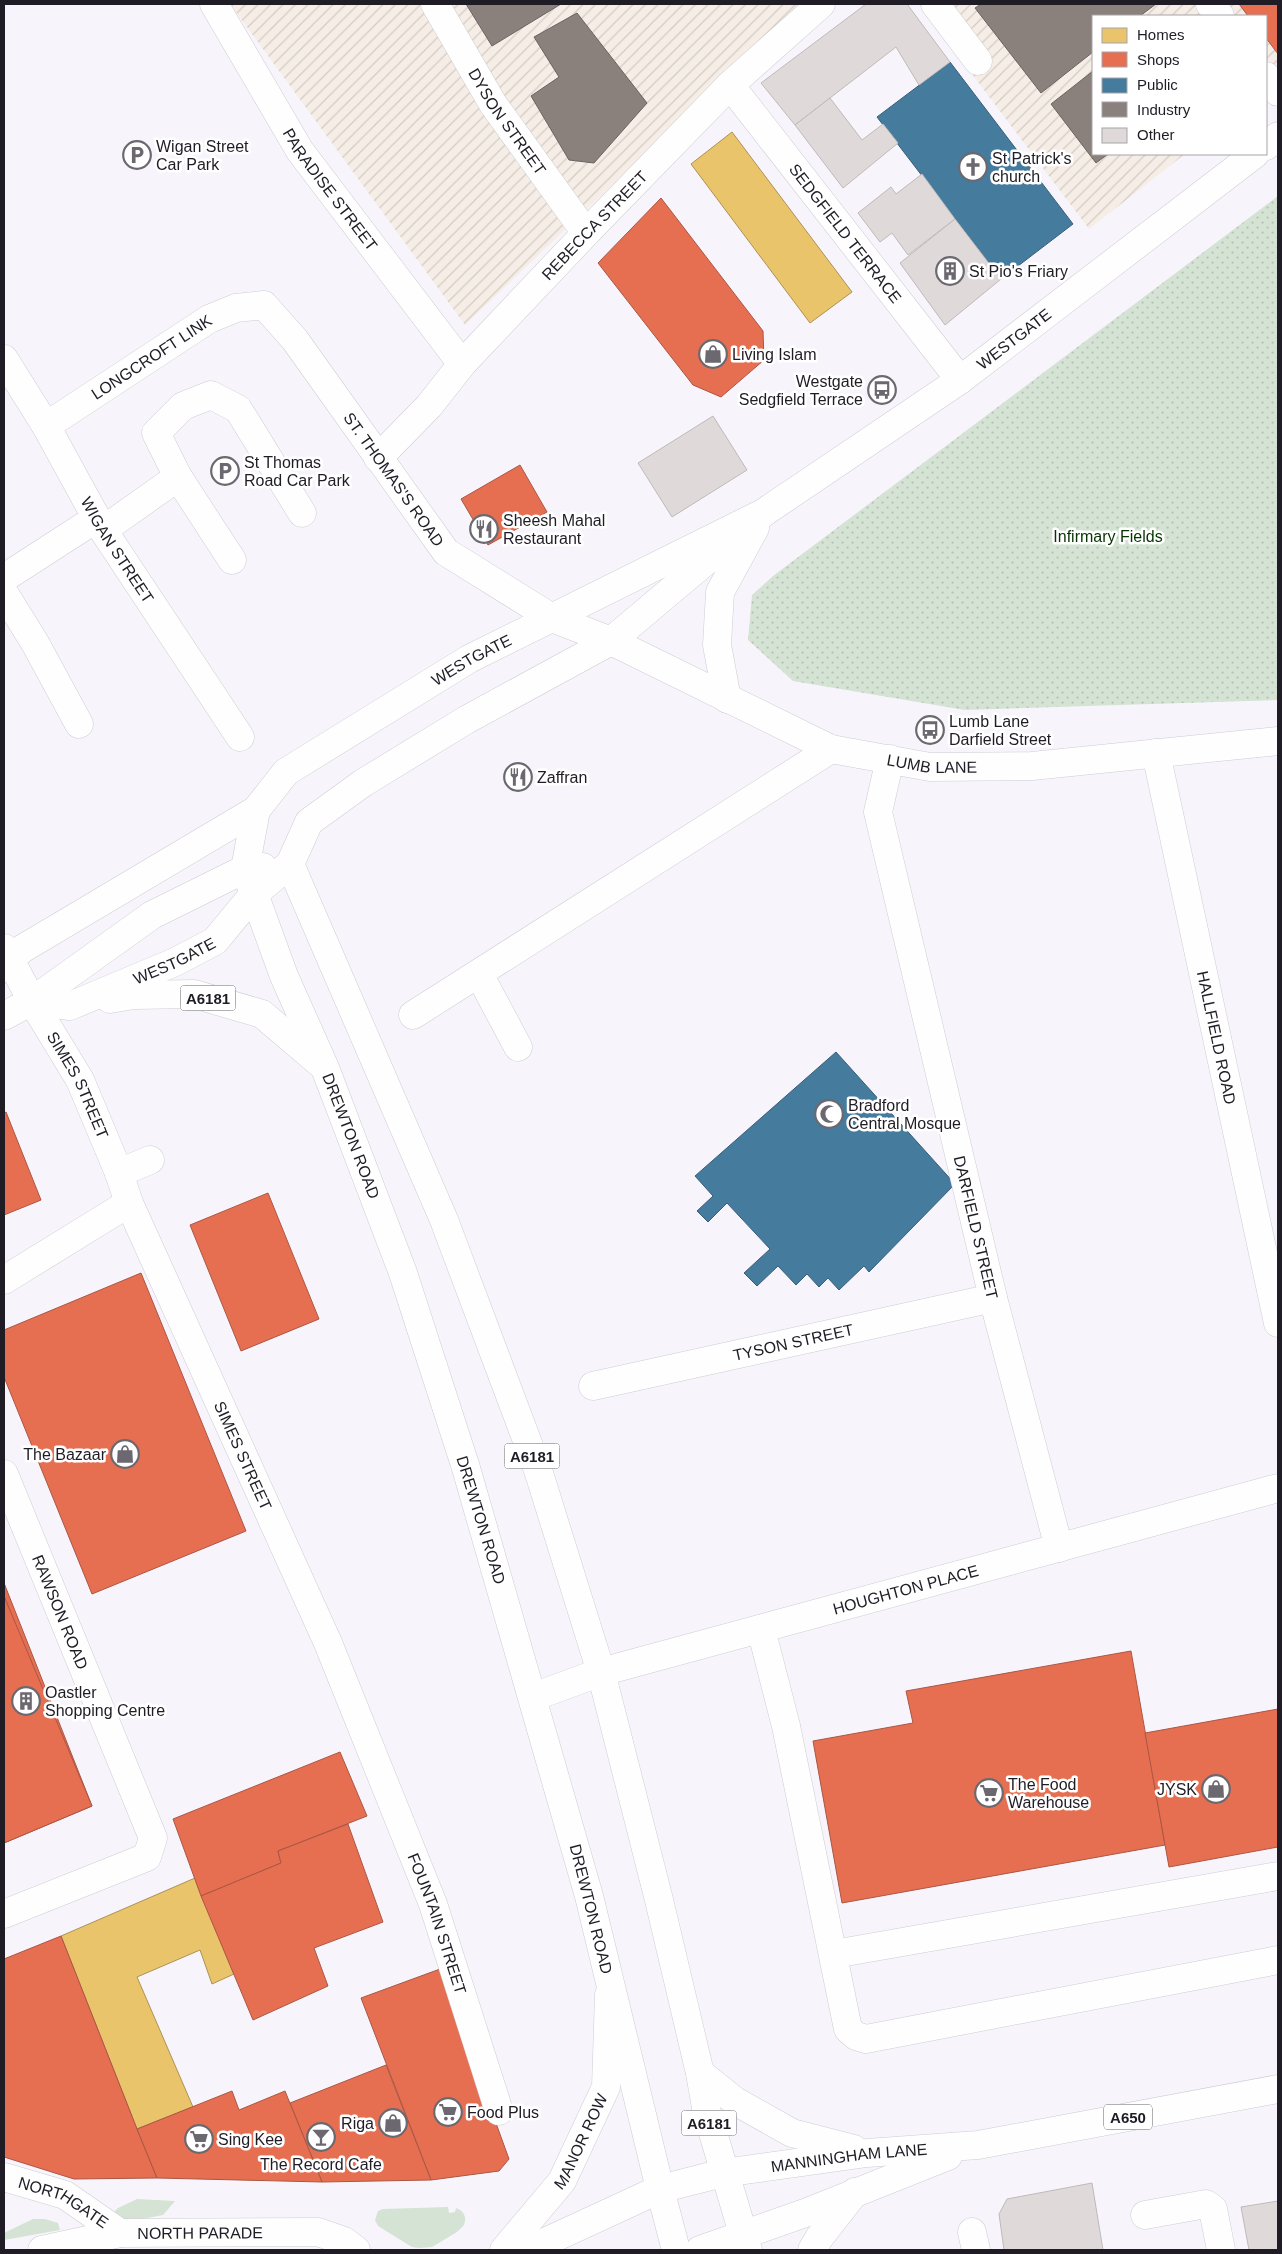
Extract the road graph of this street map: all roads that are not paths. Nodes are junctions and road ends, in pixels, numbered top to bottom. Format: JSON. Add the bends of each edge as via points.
{"nodes":[{"id":1,"x":214,"y":4,"type":"edge"},
{"id":2,"x":435,"y":4,"type":"edge"},
{"id":3,"x":821,"y":4,"type":"edge"},
{"id":4,"x":935,"y":4,"type":"edge"},
{"id":5,"x":1210,"y":4,"type":"edge"},
{"id":6,"x":1219,"y":15,"type":"edge"},
{"id":7,"x":978,"y":61,"type":"dead end"},
{"id":8,"x":1267,"y":77,"type":"edge"},
{"id":9,"x":730,"y":85,"type":"junction"},
{"id":10,"x":1278,"y":92,"type":"edge"},
{"id":11,"x":1278,"y":136,"type":"edge"},
{"id":12,"x":1267,"y":145,"type":"edge"},
{"id":13,"x":1255,"y":155,"type":"edge"},
{"id":14,"x":586,"y":234,"type":"junction"},
{"id":15,"x":264,"y":305,"type":"joint"},
{"id":16,"x":4,"y":359,"type":"edge"},
{"id":17,"x":462,"y":364,"type":"junction"},
{"id":18,"x":960,"y":380,"type":"junction"},
{"id":19,"x":46,"y":426,"type":"junction"},
{"id":20,"x":378,"y":458,"type":"junction"},
{"id":21,"x":178,"y":478,"type":"junction"},
{"id":22,"x":302,"y":513,"type":"dead end"},
{"id":23,"x":763,"y":513,"type":"junction"},
{"id":24,"x":100,"y":524,"type":"junction"},
{"id":25,"x":232,"y":560,"type":"dead end"},
{"id":26,"x":4,"y":578,"type":"edge"},
{"id":27,"x":4,"y":593,"type":"edge"},
{"id":28,"x":552,"y":618,"type":"junction"},
{"id":29,"x":611,"y":641,"type":"junction"},
{"id":30,"x":727,"y":699,"type":"junction"},
{"id":31,"x":79,"y":724,"type":"dead end"},
{"id":32,"x":240,"y":737,"type":"dead end"},
{"id":33,"x":1278,"y":741,"type":"edge"},
{"id":34,"x":831,"y":749,"type":"junction"},
{"id":35,"x":1156,"y":752,"type":"junction"},
{"id":36,"x":890,"y":760,"type":"junction"},
{"id":37,"x":256,"y":810,"type":"junction"},
{"id":38,"x":290,"y":864,"type":"junction"},
{"id":39,"x":245,"y":869,"type":"junction"},
{"id":40,"x":253,"y":895,"type":"junction"},
{"id":41,"x":6,"y":959,"type":"edge"},
{"id":42,"x":479,"y":974,"type":"junction"},
{"id":43,"x":32,"y":1001,"type":"junction"},
{"id":44,"x":70,"y":1006,"type":"junction"},
{"id":45,"x":413,"y":1015,"type":"dead end"},
{"id":46,"x":4,"y":1016,"type":"edge"},
{"id":47,"x":518,"y":1047,"type":"dead end"},
{"id":48,"x":326,"y":1068,"type":"junction"},
{"id":49,"x":150,"y":1160,"type":"dead end"},
{"id":50,"x":119,"y":1173,"type":"junction"},
{"id":51,"x":129,"y":1203,"type":"junction"},
{"id":52,"x":4,"y":1280,"type":"edge"},
{"id":53,"x":993,"y":1298,"type":"junction"},
{"id":54,"x":1278,"y":1323,"type":"edge"},
{"id":55,"x":593,"y":1386,"type":"dead end"},
{"id":56,"x":4,"y":1474,"type":"edge"},
{"id":57,"x":1278,"y":1488,"type":"edge"},
{"id":58,"x":1058,"y":1548,"type":"junction"},
{"id":59,"x":761,"y":1629,"type":"junction"},
{"id":60,"x":601,"y":1672,"type":"junction"},
{"id":61,"x":533,"y":1697,"type":"junction"},
{"id":62,"x":367,"y":1739,"type":"joint"},
{"id":63,"x":1278,"y":1876,"type":"edge"},
{"id":64,"x":4,"y":1914,"type":"edge"},
{"id":65,"x":834,"y":1954,"type":"junction"},
{"id":66,"x":1278,"y":1960,"type":"edge"},
{"id":67,"x":610,"y":1982,"type":"junction"},
{"id":68,"x":700,"y":2073,"type":"junction"},
{"id":69,"x":1278,"y":2089,"type":"edge"},
{"id":70,"x":499,"y":2111,"type":"dead end"},
{"id":71,"x":978,"y":2145,"type":"junction"},
{"id":72,"x":867,"y":2153,"type":"junction"},
{"id":73,"x":723,"y":2172,"type":"junction"},
{"id":74,"x":4,"y":2177,"type":"edge"},
{"id":75,"x":660,"y":2189,"type":"junction"},
{"id":76,"x":856,"y":2191,"type":"junction"},
{"id":77,"x":1145,"y":2215,"type":"dead end"},
{"id":78,"x":120,"y":2233,"type":"junction"},
{"id":79,"x":745,"y":2242,"type":"edge"},
{"id":80,"x":42,"y":2250,"type":"edge"},
{"id":81,"x":356,"y":2250,"type":"edge"},
{"id":82,"x":504,"y":2250,"type":"edge"},
{"id":83,"x":528,"y":2250,"type":"edge"},
{"id":84,"x":676,"y":2250,"type":"edge"},
{"id":85,"x":700,"y":2250,"type":"edge"},
{"id":86,"x":812,"y":2250,"type":"edge"},
{"id":87,"x":1221,"y":2250,"type":"edge"}],
"edges":[{"from":1,"to":17,"type":"street","name":"PARADISE STREET","via":[[300,151]]},
{"from":2,"to":14,"type":"street","name":"DYSON STREET","via":[[493,104]]},
{"from":3,"to":9,"type":"street","name":"REBECCA STREET"},
{"from":4,"to":7,"type":"street"},
{"from":5,"to":6,"type":"street"},
{"from":8,"to":10,"type":"street"},
{"from":9,"to":14,"type":"street","name":"REBECCA STREET"},
{"from":9,"to":18,"type":"street","name":"SEDGFIELD TERRACE"},
{"from":11,"to":12,"type":"street"},
{"from":13,"to":18,"type":"street","name":"WESTGATE"},
{"from":14,"to":17,"type":"street","name":"REBECCA STREET"},
{"from":15,"to":19,"type":"street","name":"LONGCROFT LINK","via":[[236,308],[210,319]]},
{"from":15,"to":20,"type":"street","name":"ST. THOMAS'S ROAD","via":[[295,340]]},
{"from":16,"to":19,"type":"street","name":"WIGAN STREET"},
{"from":17,"to":20,"type":"street","name":"REBECCA STREET","via":[[429,406]]},
{"from":18,"to":23,"type":"street","name":"WESTGATE"},
{"from":19,"to":24,"type":"street","name":"WIGAN STREET"},
{"from":20,"to":28,"type":"street","name":"ST. THOMAS'S ROAD","via":[[446,552]]},
{"from":21,"to":22,"type":"street","via":[[156,433],[183,406],[211,395],[238,409]]},
{"from":21,"to":24,"type":"street"},
{"from":21,"to":25,"type":"street"},
{"from":23,"to":28,"type":"street","name":"WESTGATE"},
{"from":23,"to":29,"type":"street","name":"WESTGATE"},
{"from":23,"to":30,"type":"street","via":[[720,592],[717,645]]},
{"from":24,"to":26,"type":"street"},
{"from":24,"to":32,"type":"street","name":"WIGAN STREET"},
{"from":27,"to":31,"type":"street"},
{"from":28,"to":29,"type":"street","name":"ST. THOMAS'S ROAD"},
{"from":28,"to":37,"type":"street","name":"WESTGATE","via":[[469,659],[286,772]]},
{"from":29,"to":30,"type":"street","name":"LUMB LANE"},
{"from":29,"to":38,"type":"street","name":"WESTGATE","via":[[466,720],[363,783],[309,822]]},
{"from":30,"to":34,"type":"street","name":"LUMB LANE"},
{"from":33,"to":35,"type":"street","name":"LUMB LANE"},
{"from":34,"to":36,"type":"street","name":"LUMB LANE"},
{"from":34,"to":42,"type":"street"},
{"from":35,"to":36,"type":"street","name":"LUMB LANE","via":[[1032,766],[930,767]]},
{"from":35,"to":54,"type":"street","name":"HALLFIELD ROAD"},
{"from":36,"to":53,"type":"street","name":"DARFIELD STREET","via":[[878,812]]},
{"from":37,"to":39,"type":"street","name":"WESTGATE"},
{"from":37,"to":41,"type":"street"},
{"from":38,"to":39,"type":"street"},
{"from":38,"to":40,"type":"street","name":"WESTGATE","number":"A6181"},
{"from":38,"to":60,"type":"street","number":"A6181","via":[[444,1220],[538,1470]]},
{"from":39,"to":40,"type":"street","name":"DREWTON ROAD","number":"A6181"},
{"from":39,"to":43,"type":"street","via":[[152,915]]},
{"from":40,"to":44,"type":"street","name":"WESTGATE","number":"A6181","via":[[214,941],[175,962]]},
{"from":40,"to":48,"type":"street","name":"DREWTON ROAD","number":"A6181","via":[[284,976]]},
{"from":41,"to":43,"type":"street","name":"SIMES STREET"},
{"from":42,"to":45,"type":"street"},
{"from":42,"to":47,"type":"street"},
{"from":43,"to":44,"type":"street","number":"A6181"},
{"from":43,"to":46,"type":"street"},
{"from":43,"to":50,"type":"street","name":"SIMES STREET","via":[[80,1080]]},
{"from":44,"to":48,"type":"street","number":"A6181","via":[[134,995],[194,994],[262,1014]]},
{"from":48,"to":61,"type":"street","name":"DREWTON ROAD","number":"A6181","via":[[403,1273],[466,1468]]},
{"from":49,"to":50,"type":"street"},
{"from":50,"to":51,"type":"street","name":"SIMES STREET"},
{"from":51,"to":52,"type":"street"},
{"from":51,"to":62,"type":"street","name":"SIMES STREET","via":[[328,1643]]},
{"from":53,"to":55,"type":"street","name":"TYSON STREET"},
{"from":53,"to":58,"type":"street","name":"DARFIELD STREET"},
{"from":56,"to":64,"type":"street","name":"RAWSON ROAD","via":[[153,1838],[147,1857]]},
{"from":57,"to":58,"type":"street","name":"HOUGHTON PLACE"},
{"from":58,"to":59,"type":"street","name":"HOUGHTON PLACE"},
{"from":59,"to":60,"type":"street","name":"HOUGHTON PLACE"},
{"from":59,"to":65,"type":"street","via":[[786,1726]]},
{"from":60,"to":61,"type":"street","name":"HOUGHTON PLACE"},
{"from":60,"to":68,"type":"street","number":"A6181","via":[[660,1900]]},
{"from":61,"to":67,"type":"street","name":"DREWTON ROAD","number":"A6181"},
{"from":62,"to":70,"type":"street","name":"FOUNTAIN STREET","via":[[433,1904]]},
{"from":63,"to":65,"type":"street"},
{"from":65,"to":66,"type":"street","via":[[848,2029],[856,2036],[866,2038]]},
{"from":67,"to":75,"type":"street","name":"DREWTON ROAD","number":"A6181"},
{"from":67,"to":82,"type":"street","name":"MANOR ROW","via":[[606,2087],[562,2181]]},
{"from":68,"to":72,"type":"street","via":[[735,2101],[792,2133]]},
{"from":68,"to":73,"type":"street","number":"A6181"},
{"from":69,"to":71,"type":"street","name":"MANNINGHAM LANE","number":"A650"},
{"from":71,"to":72,"type":"street","name":"MANNINGHAM LANE","number":"A650"},
{"from":71,"to":76,"type":"street","name":"MANNINGHAM LANE","number":"A650"},
{"from":72,"to":73,"type":"street","name":"MANNINGHAM LANE","number":"A650"},
{"from":73,"to":75,"type":"street","number":"A650"},
{"from":73,"to":79,"type":"street","number":"A6181"},
{"from":74,"to":78,"type":"street","name":"NORTHGATE","via":[[65,2194]]},
{"from":75,"to":83,"type":"street"},
{"from":75,"to":84,"type":"street","number":"A6181"},
{"from":76,"to":79,"type":"street","name":"MANNINGHAM LANE","number":"A650"},
{"from":76,"to":86,"type":"street"},
{"from":77,"to":87,"type":"street","via":[[1206,2204],[1212,2209]]},
{"from":78,"to":80,"type":"street","name":"NORTH PARADE"},
{"from":78,"to":81,"type":"street","name":"NORTH PARADE","via":[[318,2232],[344,2241]]},
{"from":79,"to":85,"type":"street","number":"A650"}]}
